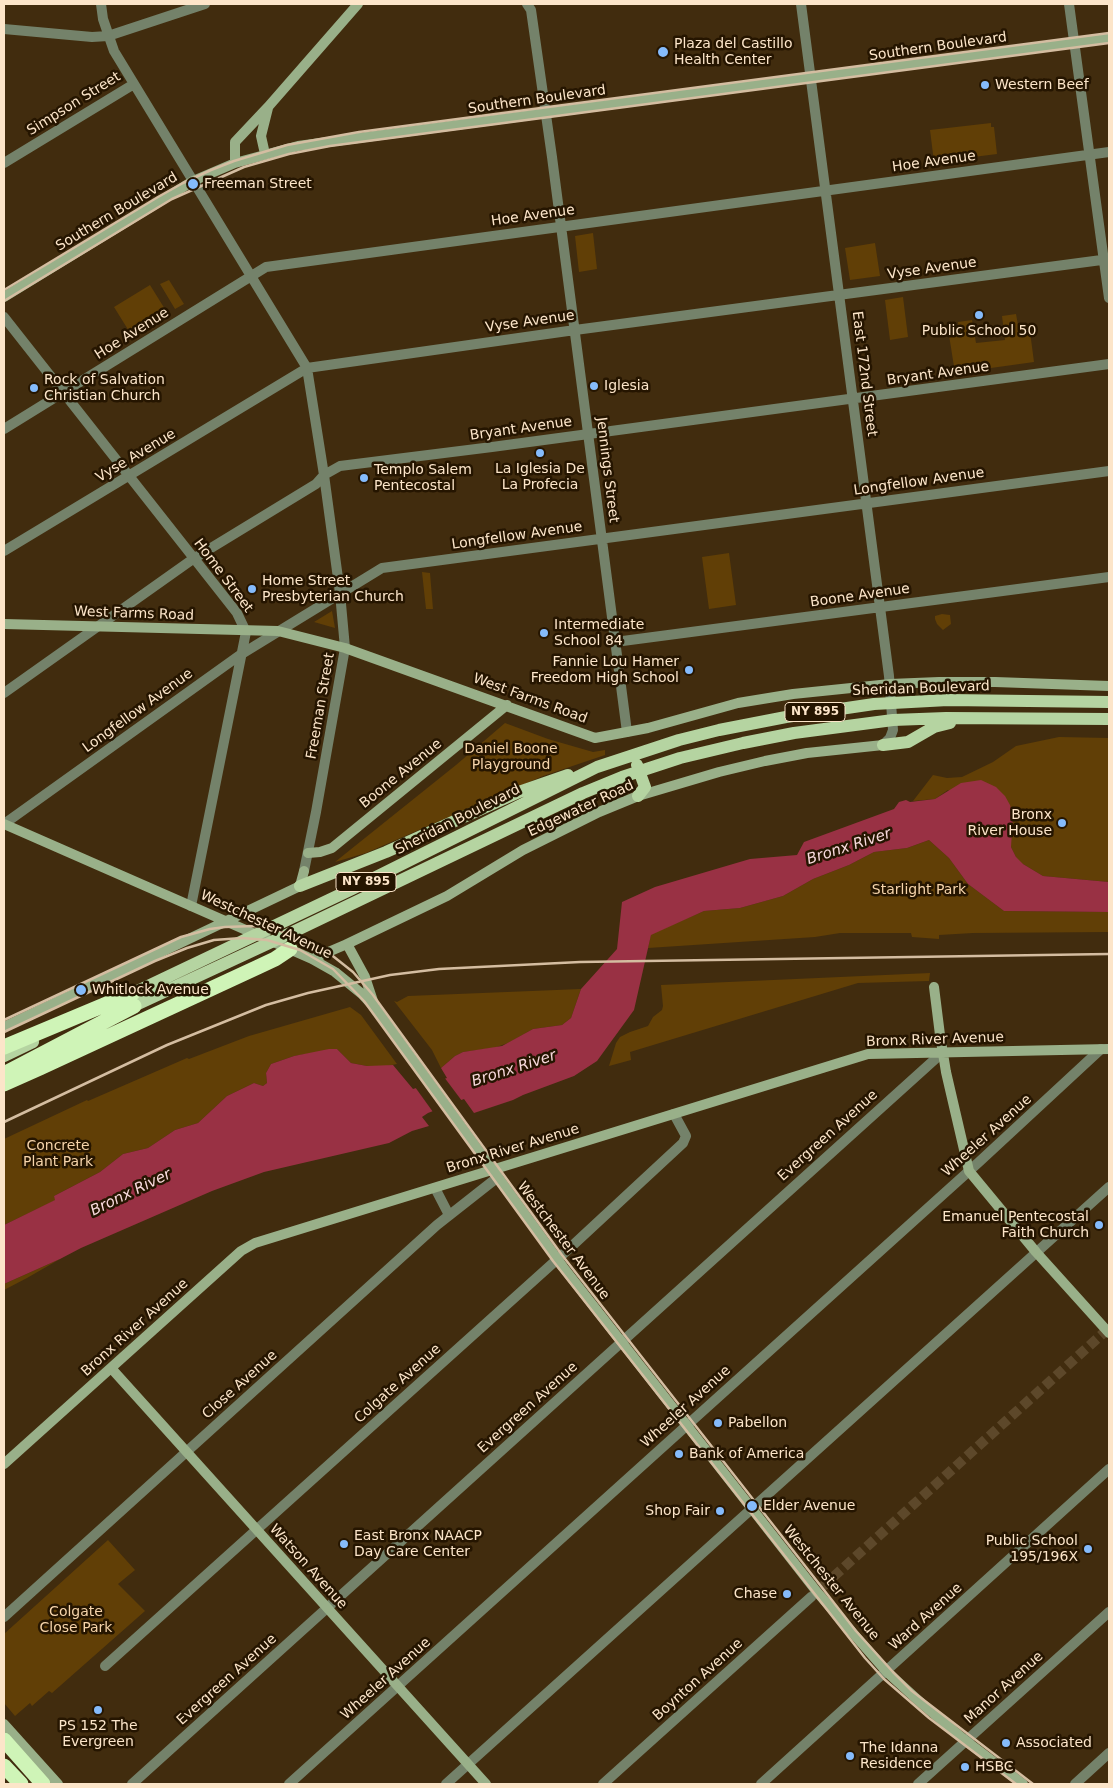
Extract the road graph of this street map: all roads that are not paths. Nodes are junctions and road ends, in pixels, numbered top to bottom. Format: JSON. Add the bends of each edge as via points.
{"nodes":[{"id":1,"x":101,"y":4,"type":"edge"},
{"id":2,"x":205,"y":4,"type":"edge"},
{"id":3,"x":358,"y":4,"type":"edge"},
{"id":4,"x":527,"y":4,"type":"edge"},
{"id":5,"x":800,"y":4,"type":"edge"},
{"id":6,"x":1070,"y":4,"type":"edge"},
{"id":7,"x":6,"y":32,"type":"edge"},
{"id":8,"x":108,"y":36,"type":"junction"},
{"id":9,"x":1109,"y":38,"type":"edge"},
{"id":10,"x":1075,"y":43,"type":"junction"},
{"id":11,"x":810,"y":78,"type":"junction"},
{"id":12,"x":134,"y":84,"type":"junction"},
{"id":13,"x":268,"y":107,"type":"junction"},
{"id":14,"x":546,"y":113,"type":"junction"},
{"id":15,"x":1109,"y":152,"type":"edge"},
{"id":16,"x":265,"y":154,"type":"junction"},
{"id":17,"x":1090,"y":155,"type":"junction"},
{"id":18,"x":4,"y":163,"type":"edge"},
{"id":19,"x":236,"y":163,"type":"junction"},
{"id":20,"x":193,"y":181,"type":"junction"},
{"id":21,"x":825,"y":191,"type":"junction"},
{"id":22,"x":560,"y":226,"type":"junction"},
{"id":23,"x":1107,"y":259,"type":"edge"},
{"id":24,"x":252,"y":276,"type":"junction"},
{"id":25,"x":840,"y":295,"type":"junction"},
{"id":26,"x":4,"y":297,"type":"edge"},
{"id":27,"x":1109,"y":298,"type":"edge"},
{"id":28,"x":4,"y":317,"type":"edge"},
{"id":29,"x":575,"y":330,"type":"junction"},
{"id":30,"x":1109,"y":364,"type":"edge"},
{"id":31,"x":307,"y":368,"type":"junction"},
{"id":32,"x":63,"y":393,"type":"junction"},
{"id":33,"x":853,"y":399,"type":"junction"},
{"id":34,"x":4,"y":429,"type":"edge"},
{"id":35,"x":588,"y":434,"type":"junction"},
{"id":36,"x":1109,"y":471,"type":"edge"},
{"id":37,"x":324,"y":475,"type":"junction"},
{"id":38,"x":129,"y":476,"type":"junction"},
{"id":39,"x":867,"y":503,"type":"junction"},
{"id":40,"x":601,"y":539,"type":"junction"},
{"id":41,"x":4,"y":551,"type":"edge"},
{"id":42,"x":194,"y":560,"type":"junction"},
{"id":43,"x":1109,"y":577,"type":"edge"},
{"id":44,"x":340,"y":593,"type":"junction"},
{"id":45,"x":881,"y":607,"type":"junction"},
{"id":46,"x":4,"y":624,"type":"edge"},
{"id":47,"x":97,"y":627,"type":"junction"},
{"id":48,"x":246,"y":632,"type":"junction"},
{"id":49,"x":278,"y":632,"type":"junction"},
{"id":50,"x":615,"y":642,"type":"junction"},
{"id":51,"x":345,"y":648,"type":"junction"},
{"id":52,"x":240,"y":655,"type":"junction"},
{"id":53,"x":890,"y":684,"type":"junction"},
{"id":54,"x":1109,"y":686,"type":"edge"},
{"id":55,"x":4,"y":694,"type":"edge"},
{"id":56,"x":1109,"y":702,"type":"edge"},
{"id":57,"x":891,"y":703,"type":"junction"},
{"id":58,"x":506,"y":705,"type":"junction"},
{"id":59,"x":967,"y":718,"type":"junction"},
{"id":60,"x":1109,"y":719,"type":"edge"},
{"id":61,"x":893,"y":720,"type":"junction"},
{"id":62,"x":627,"y":732,"type":"junction"},
{"id":63,"x":883,"y":746,"type":"junction"},
{"id":64,"x":633,"y":755,"type":"junction"},
{"id":65,"x":597,"y":767,"type":"junction"},
{"id":66,"x":639,"y":771,"type":"junction"},
{"id":67,"x":638,"y":796,"type":"junction"},
{"id":68,"x":4,"y":823,"type":"edge"},
{"id":69,"x":308,"y":853,"type":"junction"},
{"id":70,"x":304,"y":871,"type":"joint"},
{"id":71,"x":300,"y":886,"type":"junction"},
{"id":72,"x":191,"y":906,"type":"junction"},
{"id":73,"x":227,"y":922,"type":"junction"},
{"id":74,"x":346,"y":944,"type":"junction"},
{"id":75,"x":288,"y":948,"type":"junction"},
{"id":76,"x":312,"y":959,"type":"junction"},
{"id":77,"x":934,"y":987,"type":"dead end"},
{"id":78,"x":369,"y":998,"type":"junction"},
{"id":79,"x":133,"y":1000,"type":"junction"},
{"id":80,"x":4,"y":1027,"type":"edge"},
{"id":81,"x":4,"y":1047,"type":"edge"},
{"id":82,"x":1105,"y":1049,"type":"edge"},
{"id":83,"x":943,"y":1052,"type":"junction"},
{"id":84,"x":4,"y":1056,"type":"edge"},
{"id":85,"x":4,"y":1066,"type":"edge"},
{"id":86,"x":4,"y":1074,"type":"edge"},
{"id":87,"x":4,"y":1084,"type":"edge"},
{"id":88,"x":674,"y":1114,"type":"junction"},
{"id":89,"x":969,"y":1171,"type":"junction"},
{"id":90,"x":496,"y":1173,"type":"junction"},
{"id":91,"x":1109,"y":1187,"type":"edge"},
{"id":92,"x":434,"y":1188,"type":"junction"},
{"id":93,"x":449,"y":1215,"type":"junction"},
{"id":94,"x":1036,"y":1252,"type":"junction"},
{"id":95,"x":558,"y":1259,"type":"junction"},
{"id":96,"x":1109,"y":1333,"type":"edge"},
{"id":97,"x":622,"y":1342,"type":"junction"},
{"id":98,"x":111,"y":1368,"type":"junction"},
{"id":99,"x":687,"y":1425,"type":"junction"},
{"id":100,"x":186,"y":1452,"type":"junction"},
{"id":101,"x":4,"y":1464,"type":"edge"},
{"id":102,"x":1109,"y":1470,"type":"edge"},
{"id":103,"x":752,"y":1508,"type":"junction"},
{"id":104,"x":257,"y":1530,"type":"junction"},
{"id":105,"x":812,"y":1597,"type":"tunnel mouth"},
{"id":106,"x":327,"y":1608,"type":"junction"},
{"id":107,"x":1109,"y":1612,"type":"edge"},
{"id":108,"x":4,"y":1617,"type":"edge"},
{"id":109,"x":106,"y":1666,"type":"dead end"},
{"id":110,"x":886,"y":1671,"type":"junction"},
{"id":111,"x":398,"y":1687,"type":"junction"},
{"id":112,"x":4,"y":1724,"type":"edge"},
{"id":113,"x":4,"y":1740,"type":"edge"},
{"id":114,"x":966,"y":1741,"type":"junction"},
{"id":115,"x":1109,"y":1753,"type":"edge"},
{"id":116,"x":468,"y":1765,"type":"junction"},
{"id":117,"x":6,"y":1768,"type":"edge"},
{"id":118,"x":21,"y":1784,"type":"edge"},
{"id":119,"x":43,"y":1784,"type":"edge"},
{"id":120,"x":58,"y":1784,"type":"edge"},
{"id":121,"x":132,"y":1784,"type":"edge"},
{"id":122,"x":289,"y":1784,"type":"edge"},
{"id":123,"x":446,"y":1784,"type":"edge"},
{"id":124,"x":486,"y":1784,"type":"edge"},
{"id":125,"x":603,"y":1784,"type":"edge"},
{"id":126,"x":761,"y":1784,"type":"edge"},
{"id":127,"x":918,"y":1784,"type":"edge"},
{"id":128,"x":1023,"y":1784,"type":"edge"},
{"id":129,"x":1075,"y":1784,"type":"edge"}],
"edges":[{"from":1,"to":8,"type":"street","name":"Freeman Street"},
{"from":2,"to":8,"type":"street"},
{"from":3,"to":13,"type":"main road"},
{"from":4,"to":14,"type":"street","name":"Jennings Street","via":[[531,10]]},
{"from":5,"to":11,"type":"street","name":"East 172nd Street"},
{"from":6,"to":10,"type":"street"},
{"from":7,"to":8,"type":"street"},
{"from":8,"to":12,"type":"street","name":"Freeman Street"},
{"from":9,"to":10,"type":"main road","name":"Southern Boulevard"},
{"from":10,"to":11,"type":"main road","name":"Southern Boulevard"},
{"from":10,"to":17,"type":"street"},
{"from":11,"to":14,"type":"main road","name":"Southern Boulevard"},
{"from":11,"to":21,"type":"street","name":"East 172nd Street"},
{"from":12,"to":18,"type":"street","name":"Simpson Street"},
{"from":12,"to":20,"type":"street","name":"Freeman Street"},
{"from":13,"to":16,"type":"main road","via":[[261,136]]},
{"from":13,"to":19,"type":"main road","via":[[235,142]]},
{"from":14,"to":16,"type":"main road","name":"Southern Boulevard","via":[[298,146]]},
{"from":14,"to":22,"type":"street","name":"Jennings Street"},
{"from":15,"to":17,"type":"street","name":"Hoe Avenue"},
{"from":16,"to":19,"type":"main road","name":"Southern Boulevard"},
{"from":17,"to":21,"type":"street","name":"Hoe Avenue"},
{"from":17,"to":23,"type":"street"},
{"from":19,"to":20,"type":"main road","name":"Southern Boulevard"},
{"from":20,"to":24,"type":"street","name":"Freeman Street"},
{"from":20,"to":26,"type":"main road","name":"Southern Boulevard"},
{"from":21,"to":22,"type":"street","name":"Hoe Avenue"},
{"from":21,"to":25,"type":"street","name":"East 172nd Street"},
{"from":22,"to":24,"type":"street","name":"Hoe Avenue","via":[[266,267]]},
{"from":22,"to":29,"type":"street","name":"Jennings Street"},
{"from":23,"to":25,"type":"street","name":"Vyse Avenue"},
{"from":23,"to":27,"type":"street"},
{"from":24,"to":31,"type":"street","name":"Freeman Street"},
{"from":24,"to":32,"type":"street","name":"Hoe Avenue"},
{"from":25,"to":29,"type":"street","name":"Vyse Avenue"},
{"from":25,"to":33,"type":"street","name":"East 172nd Street"},
{"from":28,"to":32,"type":"street","name":"Home Street"},
{"from":29,"to":31,"type":"street","name":"Vyse Avenue"},
{"from":29,"to":35,"type":"street","name":"Jennings Street"},
{"from":30,"to":33,"type":"street","name":"Bryant Avenue"},
{"from":31,"to":37,"type":"street","name":"Freeman Street"},
{"from":31,"to":38,"type":"street","name":"Vyse Avenue"},
{"from":32,"to":34,"type":"street","name":"Hoe Avenue"},
{"from":32,"to":38,"type":"street","name":"Home Street"},
{"from":33,"to":35,"type":"street","name":"Bryant Avenue"},
{"from":33,"to":39,"type":"street","name":"East 172nd Street"},
{"from":35,"to":37,"type":"street","name":"Bryant Avenue","via":[[340,466]]},
{"from":35,"to":40,"type":"street","name":"Jennings Street"},
{"from":36,"to":39,"type":"street","name":"Longfellow Avenue"},
{"from":37,"to":42,"type":"street","name":"Bryant Avenue","via":[[316,484]]},
{"from":37,"to":44,"type":"street","name":"Freeman Street"},
{"from":38,"to":41,"type":"street","name":"Vyse Avenue"},
{"from":38,"to":42,"type":"street","name":"Home Street"},
{"from":39,"to":40,"type":"street","name":"Longfellow Avenue"},
{"from":39,"to":45,"type":"street","name":"East 172nd Street"},
{"from":40,"to":44,"type":"street","name":"Longfellow Avenue","via":[[382,568]]},
{"from":40,"to":50,"type":"street","name":"Jennings Street"},
{"from":42,"to":47,"type":"street","name":"Bryant Avenue"},
{"from":42,"to":48,"type":"street","name":"Home Street","via":[[237,613]]},
{"from":43,"to":45,"type":"street","name":"Boone Avenue"},
{"from":44,"to":49,"type":"street","name":"Longfellow Avenue"},
{"from":44,"to":51,"type":"street","name":"Freeman Street"},
{"from":45,"to":50,"type":"street","name":"Boone Avenue"},
{"from":45,"to":53,"type":"street","name":"East 172nd Street"},
{"from":46,"to":47,"type":"main road","name":"West Farms Road"},
{"from":47,"to":48,"type":"main road","name":"West Farms Road"},
{"from":47,"to":55,"type":"street","name":"Bryant Avenue"},
{"from":48,"to":49,"type":"main road","name":"West Farms Road"},
{"from":48,"to":52,"type":"street","name":"Home Street"},
{"from":49,"to":51,"type":"main road","name":"West Farms Road"},
{"from":49,"to":52,"type":"street","name":"Longfellow Avenue"},
{"from":50,"to":62,"type":"street","name":"Jennings Street"},
{"from":51,"to":58,"type":"main road","name":"West Farms Road"},
{"from":51,"to":69,"type":"street","name":"Freeman Street"},
{"from":52,"to":68,"type":"street","name":"Longfellow Avenue"},
{"from":52,"to":72,"type":"street","name":"Home Street"},
{"from":53,"to":54,"type":"main road","name":"West Farms Road","via":[[975,682]]},
{"from":53,"to":57,"type":"street","name":"East 172nd Street"},
{"from":53,"to":62,"type":"main road","name":"West Farms Road","via":[[776,696]]},
{"from":56,"to":57,"type":"main road","name":"Sheridan Boulevard","number":"NY 895","via":[[970,700]]},
{"from":57,"to":61,"type":"street","name":"East 172nd Street"},
{"from":57,"to":64,"type":"main road","name":"Sheridan Boulevard","number":"NY 895","via":[[819,711],[740,726]]},
{"from":58,"to":62,"type":"main road","name":"West Farms Road","via":[[591,737]]},
{"from":58,"to":69,"type":"main road","name":"Boone Avenue","via":[[332,848]]},
{"from":59,"to":60,"type":"main road","name":"Sheridan Boulevard","number":"NY 895"},
{"from":59,"to":61,"type":"main road","name":"Sheridan Boulevard","number":"NY 895"},
{"from":59,"to":63,"type":"main road","via":[[934,727],[908,742]]},
{"from":61,"to":63,"type":"street","name":"East 172nd Street","via":[[892,735]]},
{"from":61,"to":66,"type":"main road","name":"Sheridan Boulevard","number":"NY 895","via":[[743,743]]},
{"from":63,"to":67,"type":"main road","name":"Edgewater Road","via":[[807,753],[765,761]]},
{"from":64,"to":65,"type":"main road","name":"Sheridan Boulevard","number":"NY 895"},
{"from":64,"to":66,"type":"main road"},
{"from":65,"to":71,"type":"main road","via":[[519,792],[393,849]]},
{"from":65,"to":79,"type":"main road","name":"Sheridan Boulevard","number":"NY 895"},
{"from":66,"to":67,"type":"main road","via":[[645,787]]},
{"from":66,"to":79,"type":"main road","name":"Sheridan Boulevard","number":"NY 895","via":[[565,801],[302,928]]},
{"from":67,"to":74,"type":"main road","name":"Edgewater Road","via":[[599,812],[454,892]]},
{"from":68,"to":72,"type":"main road","name":"Westchester Avenue"},
{"from":69,"to":70,"type":"street","name":"Freeman Street"},
{"from":70,"to":71,"type":"main road"},
{"from":71,"to":73,"type":"main road"},
{"from":72,"to":73,"type":"main road","name":"Westchester Avenue"},
{"from":73,"to":75,"type":"main road","name":"Westchester Avenue"},
{"from":73,"to":80,"type":"main road"},
{"from":74,"to":76,"type":"main road","name":"Edgewater Road"},
{"from":74,"to":78,"type":"main road","name":"Westchester Avenue","via":[[365,977]]},
{"from":75,"to":76,"type":"main road","name":"Westchester Avenue"},
{"from":75,"to":87,"type":"highway","via":[[258,967]]},
{"from":76,"to":78,"type":"main road","name":"Westchester Avenue"},
{"from":77,"to":83,"type":"main road"},
{"from":78,"to":90,"type":"main road","name":"Westchester Avenue"},
{"from":79,"to":81,"type":"highway","number":"NY 895"},
{"from":79,"to":84,"type":"main road","via":[[103,1010]]},
{"from":79,"to":85,"type":"main road","via":[[101,1020]]},
{"from":79,"to":86,"type":"highway","number":"NY 895"},
{"from":82,"to":83,"type":"main road","name":"Bronx River Avenue"},
{"from":82,"to":89,"type":"street","name":"Wheeler Avenue"},
{"from":83,"to":88,"type":"main road","name":"Bronx River Avenue","via":[[865,1055]]},
{"from":83,"to":89,"type":"main road"},
{"from":83,"to":97,"type":"street","name":"Evergreen Avenue"},
{"from":88,"to":90,"type":"main road","name":"Bronx River Avenue"},
{"from":88,"to":95,"type":"street","name":"Colgate Avenue","via":[[686,1136],[683,1143]]},
{"from":89,"to":94,"type":"main road"},
{"from":89,"to":99,"type":"street","name":"Wheeler Avenue"},
{"from":90,"to":92,"type":"main road","name":"Bronx River Avenue"},
{"from":90,"to":93,"type":"street","name":"Close Avenue"},
{"from":90,"to":95,"type":"main road","name":"Westchester Avenue"},
{"from":91,"to":94,"type":"street"},
{"from":92,"to":93,"type":"street"},
{"from":92,"to":98,"type":"main road","name":"Bronx River Avenue","via":[[247,1246]]},
{"from":93,"to":100,"type":"street","name":"Close Avenue"},
{"from":94,"to":96,"type":"main road"},
{"from":94,"to":103,"type":"street"},
{"from":95,"to":97,"type":"main road","name":"Westchester Avenue"},
{"from":95,"to":104,"type":"street","name":"Colgate Avenue"},
{"from":97,"to":99,"type":"main road","name":"Westchester Avenue"},
{"from":97,"to":106,"type":"street","name":"Evergreen Avenue"},
{"from":98,"to":100,"type":"main road","name":"Watson Avenue"},
{"from":98,"to":101,"type":"main road","name":"Bronx River Avenue"},
{"from":99,"to":103,"type":"main road","name":"Westchester Avenue"},
{"from":99,"to":111,"type":"street","name":"Wheeler Avenue"},
{"from":100,"to":104,"type":"main road","name":"Watson Avenue"},
{"from":100,"to":108,"type":"street","name":"Close Avenue"},
{"from":102,"to":110,"type":"street","name":"Ward Avenue"},
{"from":103,"to":110,"type":"main road","name":"Westchester Avenue","via":[[817,1592]]},
{"from":103,"to":116,"type":"street"},
{"from":104,"to":106,"type":"main road","name":"Watson Avenue"},
{"from":104,"to":109,"type":"street","name":"Colgate Avenue"},
{"from":105,"to":125,"type":"street","name":"Boynton Avenue"},
{"from":106,"to":111,"type":"main road","name":"Watson Avenue"},
{"from":106,"to":121,"type":"street","name":"Evergreen Avenue"},
{"from":107,"to":114,"type":"street","name":"Manor Avenue"},
{"from":110,"to":114,"type":"main road","name":"Westchester Avenue"},
{"from":110,"to":126,"type":"street","name":"Ward Avenue"},
{"from":111,"to":116,"type":"main road","name":"Watson Avenue"},
{"from":111,"to":122,"type":"street","name":"Wheeler Avenue"},
{"from":112,"to":120,"type":"main road"},
{"from":113,"to":119,"type":"highway"},
{"from":114,"to":127,"type":"street","name":"Manor Avenue"},
{"from":114,"to":128,"type":"main road","name":"Westchester Avenue"},
{"from":115,"to":129,"type":"street"},
{"from":116,"to":123,"type":"street"},
{"from":116,"to":124,"type":"main road","name":"Watson Avenue"},
{"from":117,"to":118,"type":"highway"}]}
